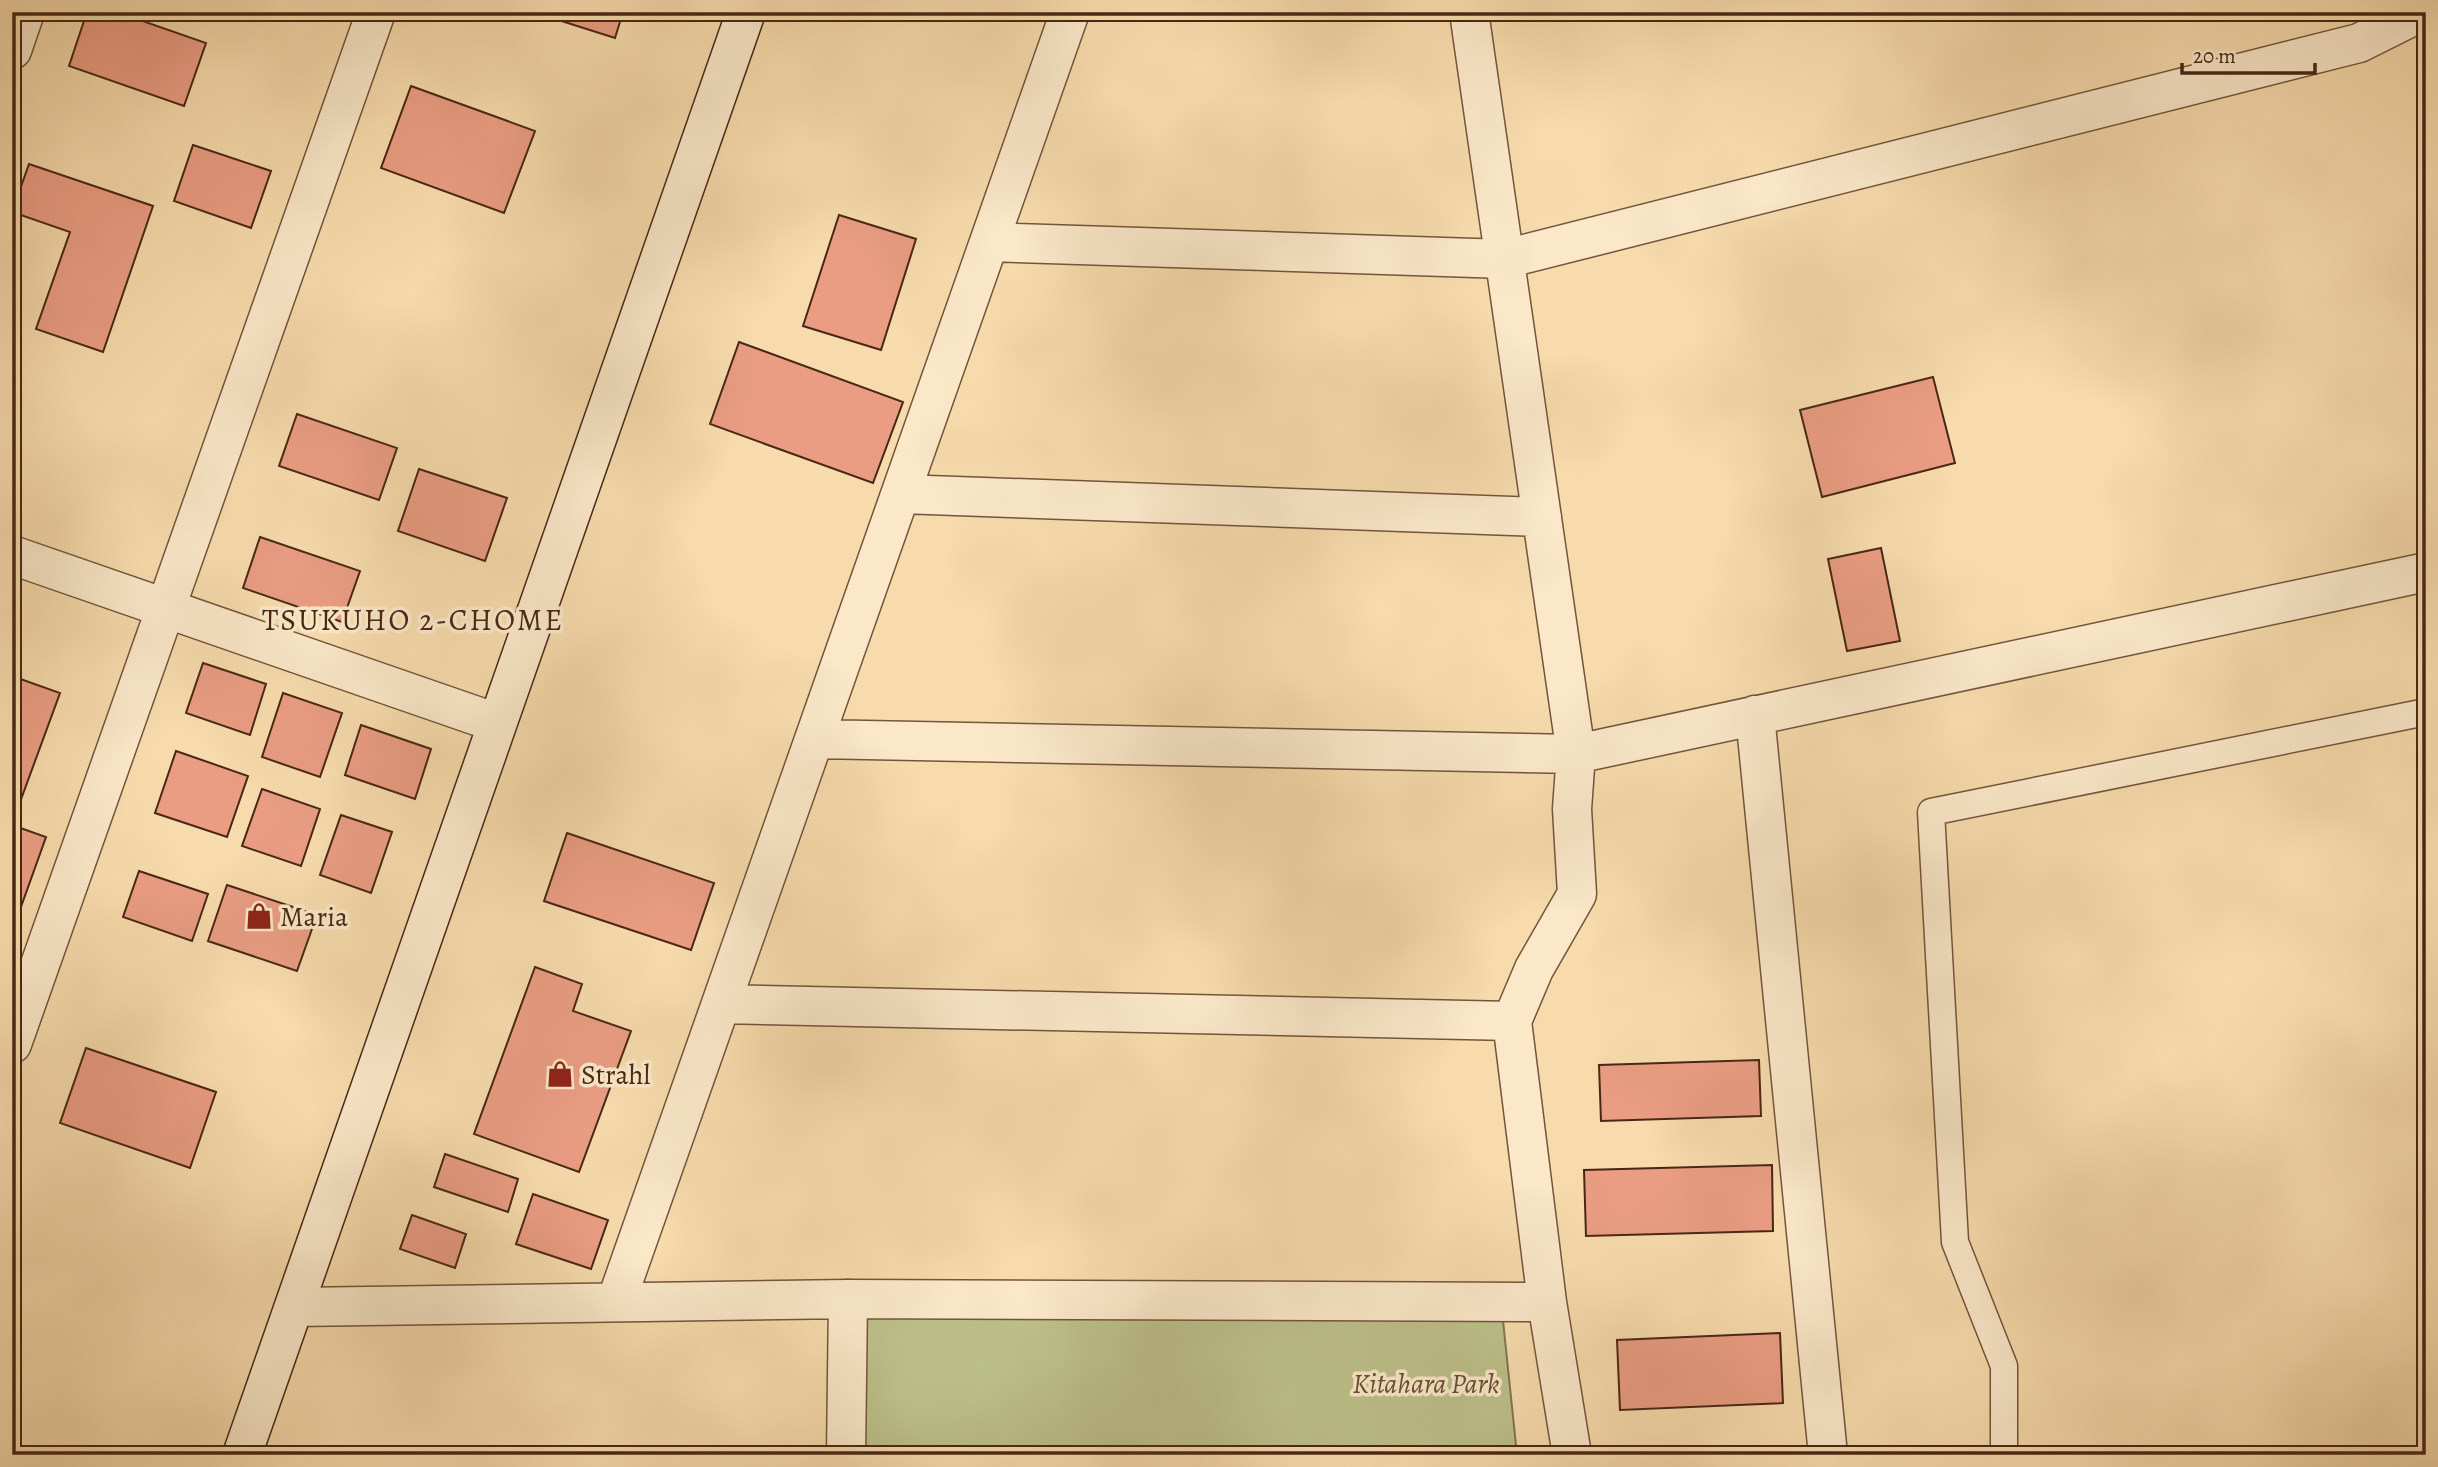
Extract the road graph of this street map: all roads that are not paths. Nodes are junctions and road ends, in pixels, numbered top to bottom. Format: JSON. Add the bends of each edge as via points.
{"nodes":[{"id":1,"x":25,"y":12,"type":"edge"},
{"id":2,"x":376,"y":12,"type":"edge"},
{"id":3,"x":746,"y":12,"type":"edge"},
{"id":4,"x":1070,"y":12,"type":"edge"},
{"id":5,"x":1469,"y":12,"type":"edge"},
{"id":6,"x":2421,"y":12,"type":"edge"},
{"id":7,"x":12,"y":50,"type":"edge"},
{"id":8,"x":989,"y":243,"type":"junction"},
{"id":9,"x":1505,"y":259,"type":"junction"},
{"id":10,"x":901,"y":494,"type":"junction"},
{"id":11,"x":1542,"y":517,"type":"junction"},
{"id":12,"x":12,"y":555,"type":"edge"},
{"id":13,"x":2426,"y":572,"type":"edge"},
{"id":14,"x":165,"y":608,"type":"junction"},
{"id":15,"x":2426,"y":712,"type":"edge"},
{"id":16,"x":1755,"y":715,"type":"junction"},
{"id":17,"x":497,"y":723,"type":"junction"},
{"id":18,"x":815,"y":739,"type":"junction"},
{"id":19,"x":1576,"y":754,"type":"junction"},
{"id":20,"x":721,"y":1004,"type":"junction"},
{"id":21,"x":1512,"y":1021,"type":"junction"},
{"id":22,"x":12,"y":1044,"type":"edge"},
{"id":23,"x":848,"y":1300,"type":"junction"},
{"id":24,"x":617,"y":1302,"type":"junction"},
{"id":25,"x":1547,"y":1302,"type":"junction"},
{"id":26,"x":295,"y":1307,"type":"junction"},
{"id":27,"x":242,"y":1455,"type":"edge"},
{"id":28,"x":846,"y":1455,"type":"edge"},
{"id":29,"x":1572,"y":1455,"type":"edge"},
{"id":30,"x":1828,"y":1455,"type":"edge"},
{"id":31,"x":2004,"y":1455,"type":"edge"}],
"edges":[{"from":1,"to":7,"type":"street"},
{"from":2,"to":14,"type":"street"},
{"from":3,"to":17,"type":"street"},
{"from":4,"to":8,"type":"street"},
{"from":5,"to":9,"type":"street"},
{"from":6,"to":9,"type":"street","via":[[2359,43]]},
{"from":8,"to":9,"type":"street"},
{"from":8,"to":10,"type":"street"},
{"from":9,"to":11,"type":"street"},
{"from":10,"to":11,"type":"street"},
{"from":10,"to":18,"type":"street"},
{"from":11,"to":19,"type":"street"},
{"from":12,"to":14,"type":"street"},
{"from":13,"to":16,"type":"street"},
{"from":14,"to":17,"type":"street"},
{"from":14,"to":22,"type":"street"},
{"from":15,"to":31,"type":"lane","via":[[1931,812],[1955,1242],[2004,1367]]},
{"from":16,"to":19,"type":"street"},
{"from":16,"to":30,"type":"street"},
{"from":17,"to":26,"type":"street"},
{"from":18,"to":19,"type":"street"},
{"from":18,"to":20,"type":"street"},
{"from":19,"to":21,"type":"street","via":[[1577,894],[1534,970]]},
{"from":20,"to":21,"type":"street"},
{"from":20,"to":24,"type":"street"},
{"from":21,"to":25,"type":"street"},
{"from":23,"to":24,"type":"street"},
{"from":23,"to":25,"type":"street"},
{"from":23,"to":28,"type":"street"},
{"from":24,"to":26,"type":"street"},
{"from":25,"to":29,"type":"street"},
{"from":26,"to":27,"type":"street"}]}
